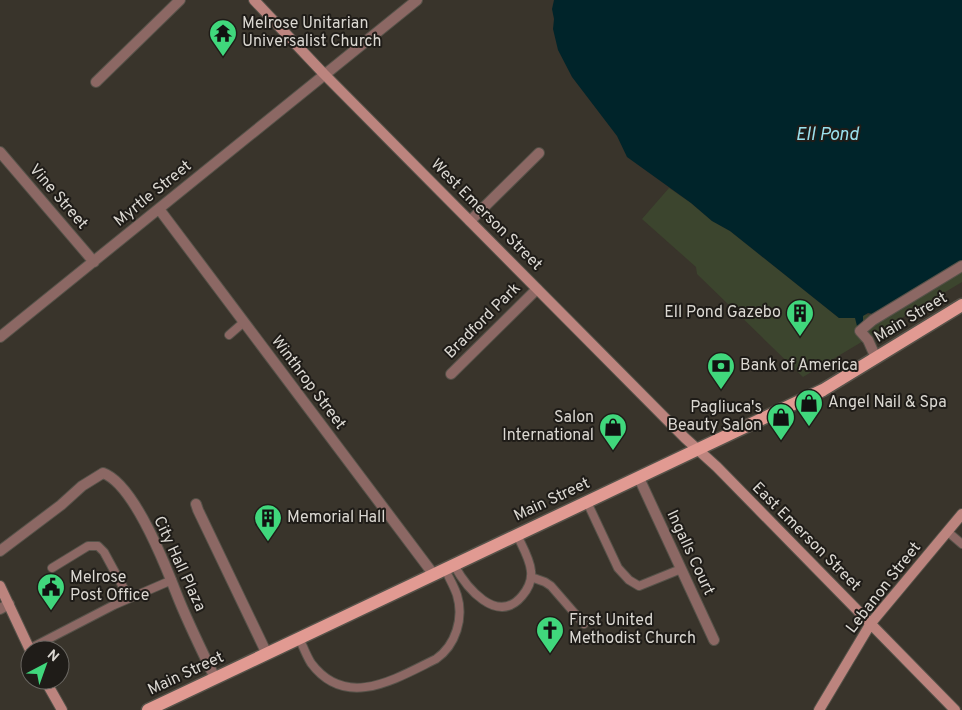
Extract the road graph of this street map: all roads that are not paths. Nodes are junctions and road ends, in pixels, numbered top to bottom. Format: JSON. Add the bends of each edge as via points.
{"nodes":[{"id":1,"x":180,"y":0,"type":"edge"},
{"id":2,"x":254,"y":0,"type":"edge"},
{"id":3,"x":417,"y":0,"type":"edge"},
{"id":4,"x":324,"y":74,"type":"junction"},
{"id":5,"x":96,"y":82,"type":"dead end"},
{"id":6,"x":0,"y":152,"type":"edge"},
{"id":7,"x":539,"y":153,"type":"dead end"},
{"id":8,"x":159,"y":209,"type":"junction"},
{"id":9,"x":470,"y":221,"type":"junction"},
{"id":10,"x":94,"y":262,"type":"junction"},
{"id":11,"x":962,"y":266,"type":"edge"},
{"id":12,"x":537,"y":288,"type":"junction"},
{"id":13,"x":962,"y":306,"type":"edge"},
{"id":14,"x":244,"y":322,"type":"junction"},
{"id":15,"x":228,"y":335,"type":"dead end"},
{"id":16,"x":0,"y":337,"type":"edge"},
{"id":17,"x":876,"y":358,"type":"junction"},
{"id":18,"x":451,"y":374,"type":"dead end"},
{"id":19,"x":698,"y":450,"type":"junction"},
{"id":20,"x":639,"y":478,"type":"junction"},
{"id":21,"x":587,"y":502,"type":"junction"},
{"id":22,"x":196,"y":504,"type":"dead end"},
{"id":23,"x":962,"y":514,"type":"edge"},
{"id":24,"x":948,"y":532,"type":"junction"},
{"id":25,"x":517,"y":535,"type":"junction"},
{"id":26,"x":962,"y":544,"type":"edge"},
{"id":27,"x":0,"y":552,"type":"edge"},
{"id":28,"x":52,"y":568,"type":"dead end"},
{"id":29,"x":681,"y":569,"type":"junction"},
{"id":30,"x":444,"y":570,"type":"junction"},
{"id":31,"x":531,"y":577,"type":"junction"},
{"id":32,"x":172,"y":580,"type":"junction"},
{"id":33,"x":0,"y":586,"type":"edge"},
{"id":34,"x":129,"y":598,"type":"junction"},
{"id":35,"x":4,"y":607,"type":"edge"},
{"id":36,"x":871,"y":623,"type":"junction"},
{"id":37,"x":584,"y":624,"type":"dead end"},
{"id":38,"x":299,"y":638,"type":"junction"},
{"id":39,"x":24,"y":640,"type":"edge"},
{"id":40,"x":48,"y":640,"type":"edge"},
{"id":41,"x":714,"y":640,"type":"dead end"},
{"id":42,"x":267,"y":654,"type":"junction"},
{"id":43,"x":215,"y":678,"type":"junction"},
{"id":44,"x":51,"y":690,"type":"edge"},
{"id":45,"x":962,"y":703,"type":"edge"},
{"id":46,"x":62,"y":710,"type":"edge"},
{"id":47,"x":148,"y":710,"type":"edge"},
{"id":48,"x":818,"y":710,"type":"edge"},
{"id":49,"x":955,"y":710,"type":"edge"}],
"edges":[{"from":1,"to":5,"type":"street"},
{"from":2,"to":4,"type":"street","name":"West Emerson Street"},
{"from":3,"to":4,"type":"street","name":"Myrtle Street"},
{"from":4,"to":8,"type":"street","name":"Myrtle Street"},
{"from":4,"to":9,"type":"street","name":"West Emerson Street"},
{"from":6,"to":10,"type":"street","name":"Vine Street"},
{"from":7,"to":9,"type":"street"},
{"from":8,"to":10,"type":"street","name":"Myrtle Street"},
{"from":8,"to":14,"type":"street","name":"Winthrop Street"},
{"from":9,"to":12,"type":"street","name":"West Emerson Street"},
{"from":10,"to":16,"type":"street","name":"Myrtle Street"},
{"from":11,"to":17,"type":"street","via":[[860,331]]},
{"from":12,"to":18,"type":"street","name":"Bradford Park"},
{"from":12,"to":19,"type":"street","name":"West Emerson Street"},
{"from":13,"to":17,"type":"main road","name":"Main Street"},
{"from":14,"to":15,"type":"lane"},
{"from":14,"to":30,"type":"street","name":"Winthrop Street"},
{"from":17,"to":19,"type":"main road","name":"Main Street","via":[[823,390]]},
{"from":19,"to":20,"type":"main road","name":"Main Street"},
{"from":19,"to":36,"type":"street","name":"East Emerson Street"},
{"from":20,"to":21,"type":"main road","name":"Main Street"},
{"from":20,"to":29,"type":"street","name":"Ingalls Court"},
{"from":21,"to":25,"type":"main road","name":"Main Street"},
{"from":21,"to":29,"type":"lane","via":[[618,568],[629,580],[639,586]]},
{"from":22,"to":42,"type":"street"},
{"from":23,"to":24,"type":"street","name":"Lebanon Street"},
{"from":24,"to":26,"type":"lane"},
{"from":24,"to":36,"type":"street","name":"Lebanon Street"},
{"from":25,"to":30,"type":"main road","name":"Main Street"},
{"from":25,"to":31,"type":"lane","via":[[531,569]]},
{"from":27,"to":32,"type":"street","name":"City Hall Plaza","via":[[103,473],[113,478],[130,498]]},
{"from":28,"to":34,"type":"lane","via":[[88,546],[98,546]]},
{"from":29,"to":41,"type":"street","name":"Ingalls Court"},
{"from":30,"to":31,"type":"lane","via":[[494,606],[505,606],[519,599]]},
{"from":30,"to":38,"type":"main road","name":"Main Street"},
{"from":30,"to":38,"type":"lane","via":[[459,606],[458,625],[451,643],[436,659],[384,684],[359,690],[330,682],[311,663]]},
{"from":31,"to":37,"type":"lane","via":[[548,584]]},
{"from":32,"to":34,"type":"lane"},
{"from":32,"to":43,"type":"street","name":"City Hall Plaza"},
{"from":33,"to":35,"type":"street"},
{"from":34,"to":40,"type":"lane"},
{"from":35,"to":39,"type":"street"},
{"from":36,"to":48,"type":"street","name":"Lebanon Street"},
{"from":36,"to":49,"type":"street","name":"East Emerson Street"},
{"from":38,"to":42,"type":"main road","name":"Main Street"},
{"from":42,"to":43,"type":"main road","name":"Main Street"},
{"from":43,"to":47,"type":"main road","name":"Main Street"},
{"from":44,"to":46,"type":"street"},
{"from":45,"to":49,"type":"lane"}]}
